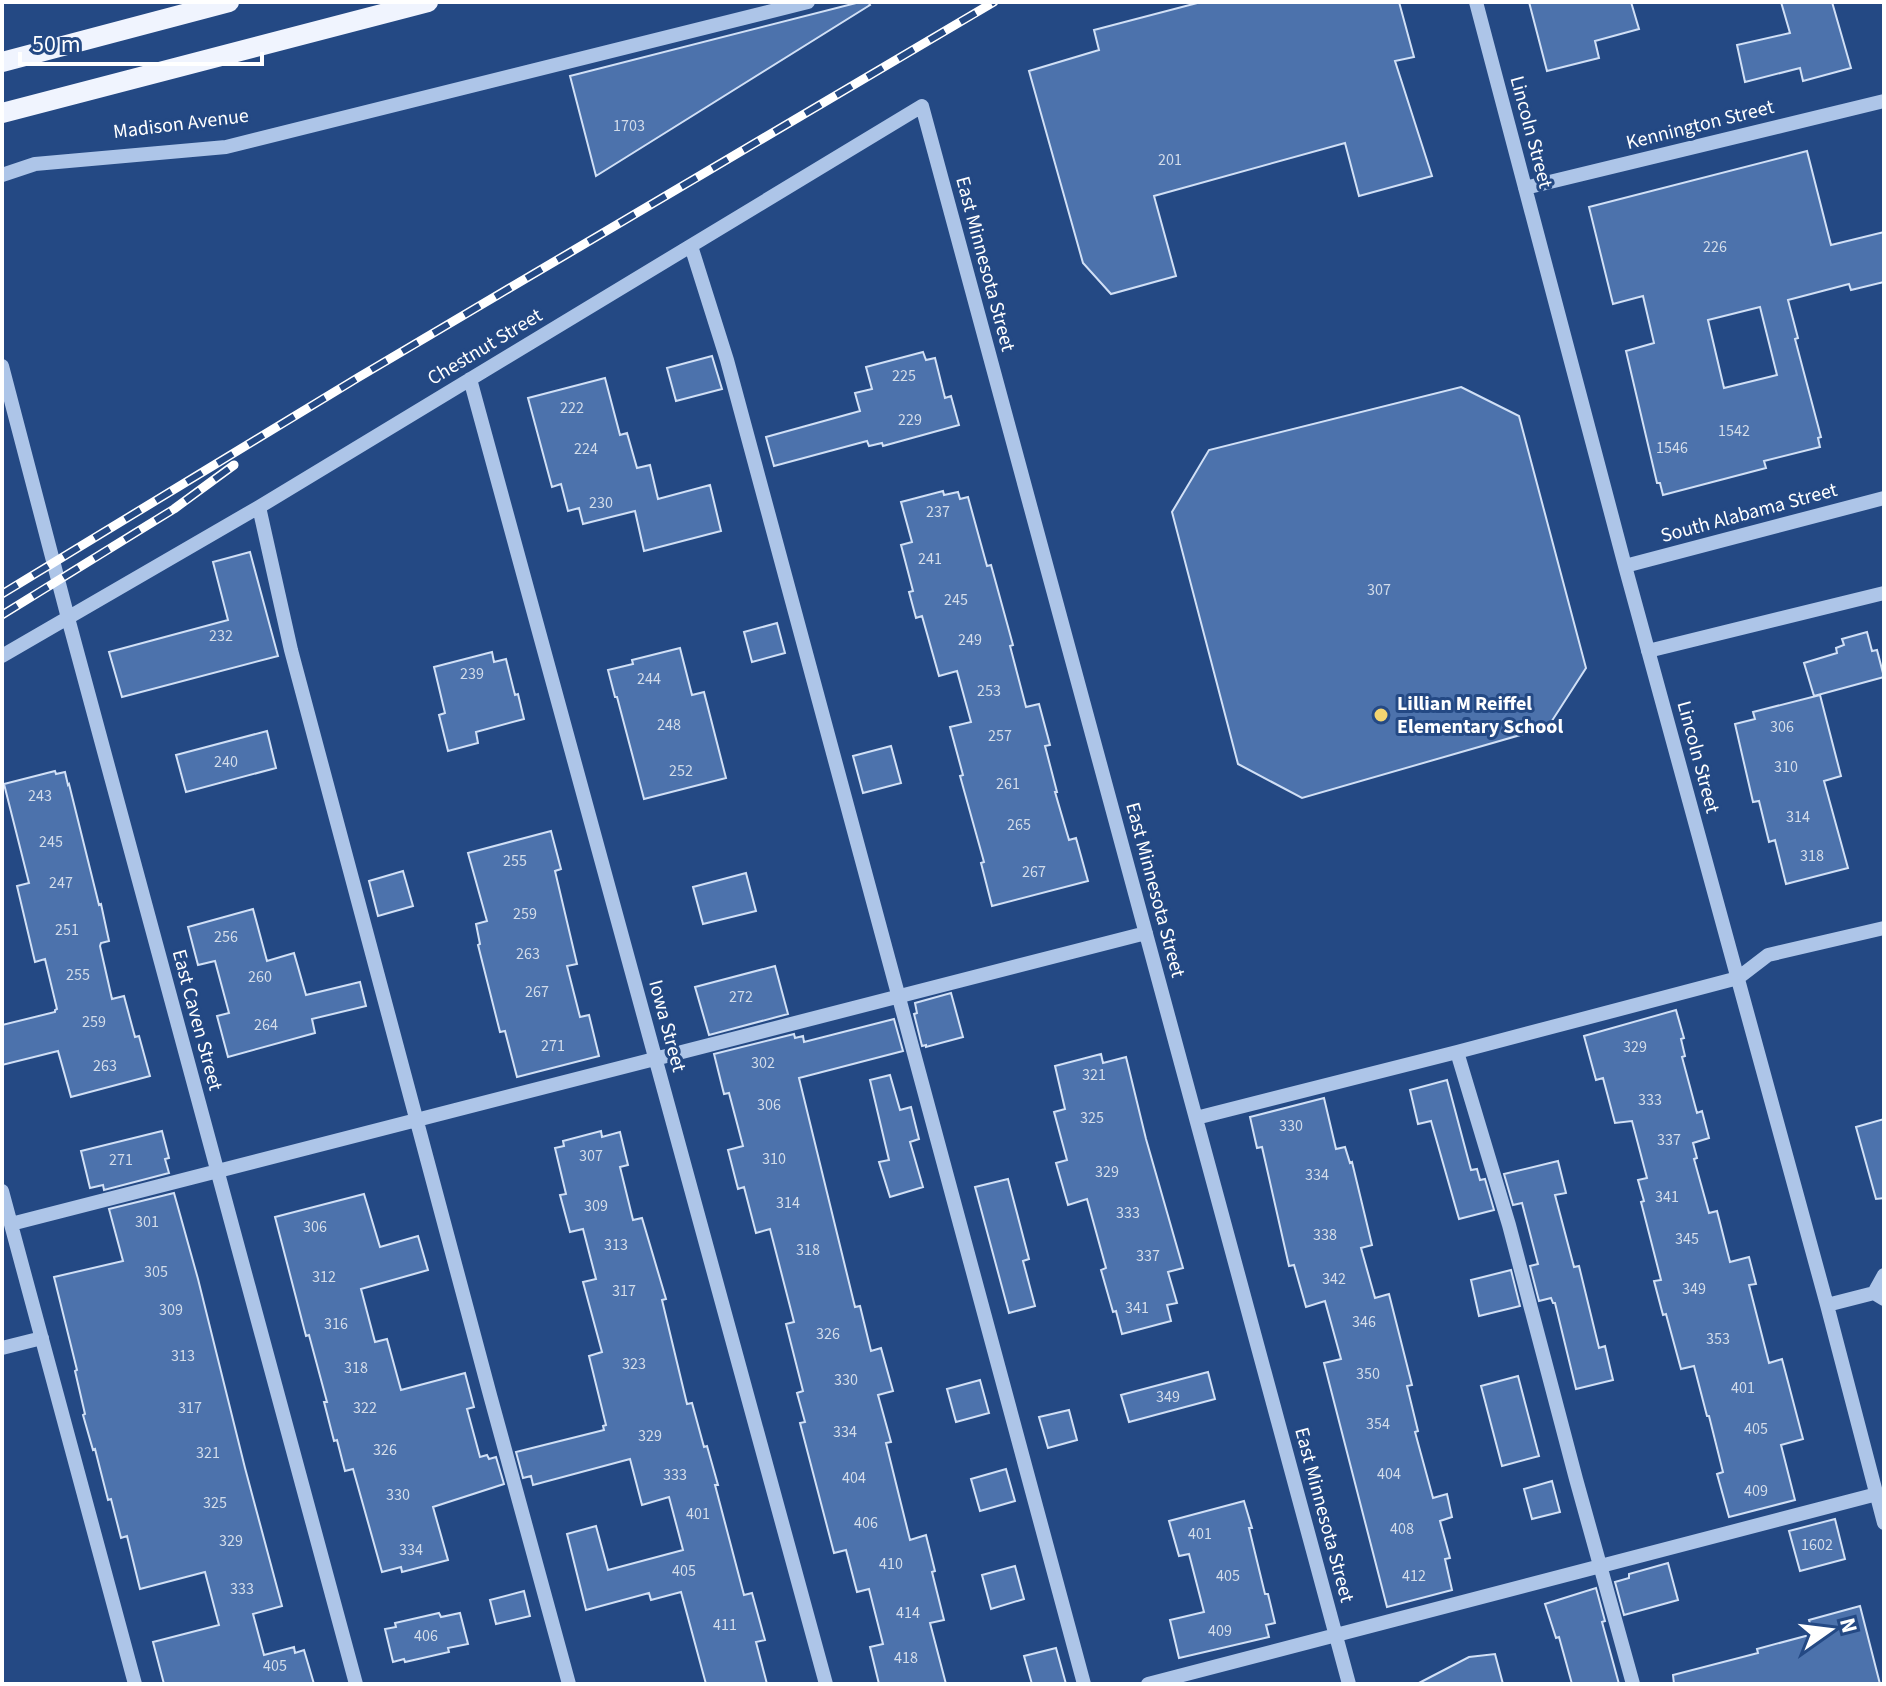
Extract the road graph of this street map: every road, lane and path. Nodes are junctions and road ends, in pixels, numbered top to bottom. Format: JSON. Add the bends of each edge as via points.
{"nodes":[{"id":1,"x":229,"y":2,"type":"edge"},
{"id":2,"x":428,"y":2,"type":"edge"},
{"id":3,"x":808,"y":2,"type":"edge"},
{"id":4,"x":1476,"y":2,"type":"edge"},
{"id":5,"x":2,"y":62,"type":"edge"},
{"id":6,"x":1884,"y":101,"type":"edge"},
{"id":7,"x":922,"y":106,"type":"joint"},
{"id":8,"x":2,"y":113,"type":"edge"},
{"id":9,"x":2,"y":175,"type":"edge"},
{"id":10,"x":1525,"y":188,"type":"junction"},
{"id":11,"x":691,"y":246,"type":"junction"},
{"id":12,"x":2,"y":366,"type":"edge"},
{"id":13,"x":470,"y":379,"type":"junction"},
{"id":14,"x":1884,"y":498,"type":"edge"},
{"id":15,"x":259,"y":507,"type":"junction"},
{"id":16,"x":1625,"y":566,"type":"junction"},
{"id":17,"x":1884,"y":593,"type":"edge"},
{"id":18,"x":68,"y":618,"type":"junction"},
{"id":19,"x":1648,"y":651,"type":"junction"},
{"id":20,"x":2,"y":656,"type":"edge"},
{"id":21,"x":1884,"y":928,"type":"edge"},
{"id":22,"x":1146,"y":933,"type":"junction"},
{"id":23,"x":1738,"y":978,"type":"junction"},
{"id":24,"x":898,"y":997,"type":"junction"},
{"id":25,"x":1457,"y":1052,"type":"junction"},
{"id":26,"x":656,"y":1059,"type":"junction"},
{"id":27,"x":1196,"y":1118,"type":"junction"},
{"id":28,"x":416,"y":1121,"type":"junction"},
{"id":29,"x":217,"y":1171,"type":"junction"},
{"id":30,"x":2,"y":1191,"type":"edge"},
{"id":31,"x":11,"y":1224,"type":"junction"},
{"id":32,"x":1884,"y":1275,"type":"edge"},
{"id":33,"x":1879,"y":1296,"type":"edge"},
{"id":34,"x":1827,"y":1305,"type":"junction"},
{"id":35,"x":42,"y":1338,"type":"junction"},
{"id":36,"x":2,"y":1348,"type":"edge"},
{"id":37,"x":1877,"y":1494,"type":"junction"},
{"id":38,"x":1884,"y":1523,"type":"edge"},
{"id":39,"x":1600,"y":1566,"type":"junction"},
{"id":40,"x":1336,"y":1635,"type":"junction"},
{"id":41,"x":135,"y":1684,"type":"edge"},
{"id":42,"x":356,"y":1684,"type":"edge"},
{"id":43,"x":569,"y":1684,"type":"edge"},
{"id":44,"x":826,"y":1684,"type":"edge"},
{"id":45,"x":1084,"y":1684,"type":"edge"},
{"id":46,"x":1148,"y":1684,"type":"edge"},
{"id":47,"x":1349,"y":1684,"type":"edge"},
{"id":48,"x":1633,"y":1684,"type":"edge"}],
"edges":[{"from":1,"to":5,"type":"main road"},
{"from":2,"to":8,"type":"main road"},
{"from":3,"to":9,"type":"street","name":"Madison Avenue","via":[[226,147],[35,164]]},
{"from":4,"to":10,"type":"street","name":"Lincoln Street"},
{"from":6,"to":10,"type":"street","name":"Kennington Street"},
{"from":7,"to":11,"type":"street","name":"Chestnut Street"},
{"from":7,"to":22,"type":"street","name":"East Minnesota Street"},
{"from":10,"to":16,"type":"street","name":"Lincoln Street"},
{"from":11,"to":13,"type":"street","name":"Chestnut Street"},
{"from":11,"to":24,"type":"street","via":[[727,360]]},
{"from":12,"to":18,"type":"street","name":"East Caven Street"},
{"from":13,"to":15,"type":"street","name":"Chestnut Street"},
{"from":13,"to":26,"type":"street","name":"Iowa Street"},
{"from":14,"to":16,"type":"street","name":"South Alabama Street"},
{"from":15,"to":18,"type":"street","name":"Chestnut Street"},
{"from":15,"to":28,"type":"street","via":[[291,650]]},
{"from":16,"to":19,"type":"street","name":"Lincoln Street"},
{"from":17,"to":19,"type":"street"},
{"from":18,"to":20,"type":"street","name":"Chestnut Street"},
{"from":18,"to":29,"type":"street","name":"East Caven Street"},
{"from":19,"to":23,"type":"street","name":"Lincoln Street"},
{"from":21,"to":23,"type":"street","via":[[1768,955]]},
{"from":22,"to":24,"type":"street"},
{"from":22,"to":27,"type":"street","name":"East Minnesota Street"},
{"from":23,"to":25,"type":"street"},
{"from":23,"to":34,"type":"street","name":"Lincoln Street"},
{"from":24,"to":26,"type":"street"},
{"from":24,"to":45,"type":"street"},
{"from":25,"to":27,"type":"street"},
{"from":25,"to":39,"type":"street"},
{"from":26,"to":28,"type":"street"},
{"from":26,"to":44,"type":"street","name":"Iowa Street"},
{"from":27,"to":40,"type":"street","name":"East Minnesota Street"},
{"from":28,"to":29,"type":"street"},
{"from":28,"to":43,"type":"street"},
{"from":29,"to":31,"type":"street"},
{"from":29,"to":42,"type":"street","name":"East Caven Street"},
{"from":30,"to":31,"type":"street"},
{"from":31,"to":35,"type":"street"},
{"from":32,"to":33,"type":"street"},
{"from":33,"to":34,"type":"street"},
{"from":34,"to":37,"type":"street","name":"Lincoln Street"},
{"from":35,"to":36,"type":"street"},
{"from":35,"to":41,"type":"street"},
{"from":37,"to":38,"type":"street","name":"Lincoln Street"},
{"from":37,"to":39,"type":"street"},
{"from":39,"to":40,"type":"street"},
{"from":39,"to":48,"type":"street"},
{"from":40,"to":46,"type":"street"},
{"from":40,"to":47,"type":"street","name":"East Minnesota Street"}]}
